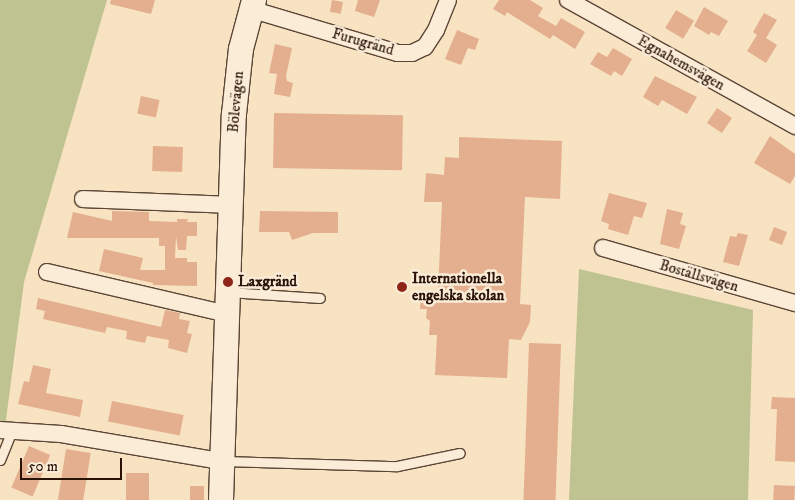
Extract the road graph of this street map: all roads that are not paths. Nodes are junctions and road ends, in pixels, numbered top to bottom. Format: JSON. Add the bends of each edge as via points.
{"nodes":[{"id":1,"x":448,"y":0,"type":"edge"},
{"id":2,"x":568,"y":0,"type":"edge"},
{"id":3,"x":252,"y":5,"type":"edge"},
{"id":4,"x":795,"y":126,"type":"edge"},
{"id":5,"x":83,"y":199,"type":"dead end"},
{"id":6,"x":231,"y":205,"type":"junction"},
{"id":7,"x":603,"y":248,"type":"dead end"},
{"id":8,"x":47,"y":272,"type":"dead end"},
{"id":9,"x":320,"y":298,"type":"dead end"},
{"id":10,"x":227,"y":303,"type":"junction"},
{"id":11,"x":795,"y":303,"type":"edge"},
{"id":12,"x":6,"y":430,"type":"edge"},
{"id":13,"x":460,"y":453,"type":"dead end"},
{"id":14,"x":0,"y":460,"type":"edge"},
{"id":15,"x":221,"y":462,"type":"junction"},
{"id":16,"x":221,"y":500,"type":"edge"}],
"edges":[{"from":1,"to":3,"type":"street","name":"Furugränd","via":[[425,47],[412,53],[398,53]]},
{"from":2,"to":4,"type":"street","name":"Egnahemsvägen"},
{"from":3,"to":6,"type":"street","name":"Bölevägen","via":[[241,49],[234,114]]},
{"from":5,"to":6,"type":"street"},
{"from":6,"to":10,"type":"street","name":"Bölevägen"},
{"from":7,"to":11,"type":"street","name":"Boställsvägen"},
{"from":8,"to":10,"type":"street"},
{"from":9,"to":10,"type":"lane"},
{"from":10,"to":15,"type":"street","name":"Bölevägen"},
{"from":12,"to":14,"type":"lane"},
{"from":12,"to":15,"type":"street","via":[[62,434]]},
{"from":13,"to":15,"type":"lane","via":[[397,466]]},
{"from":15,"to":16,"type":"street","name":"Bölevägen"}]}
